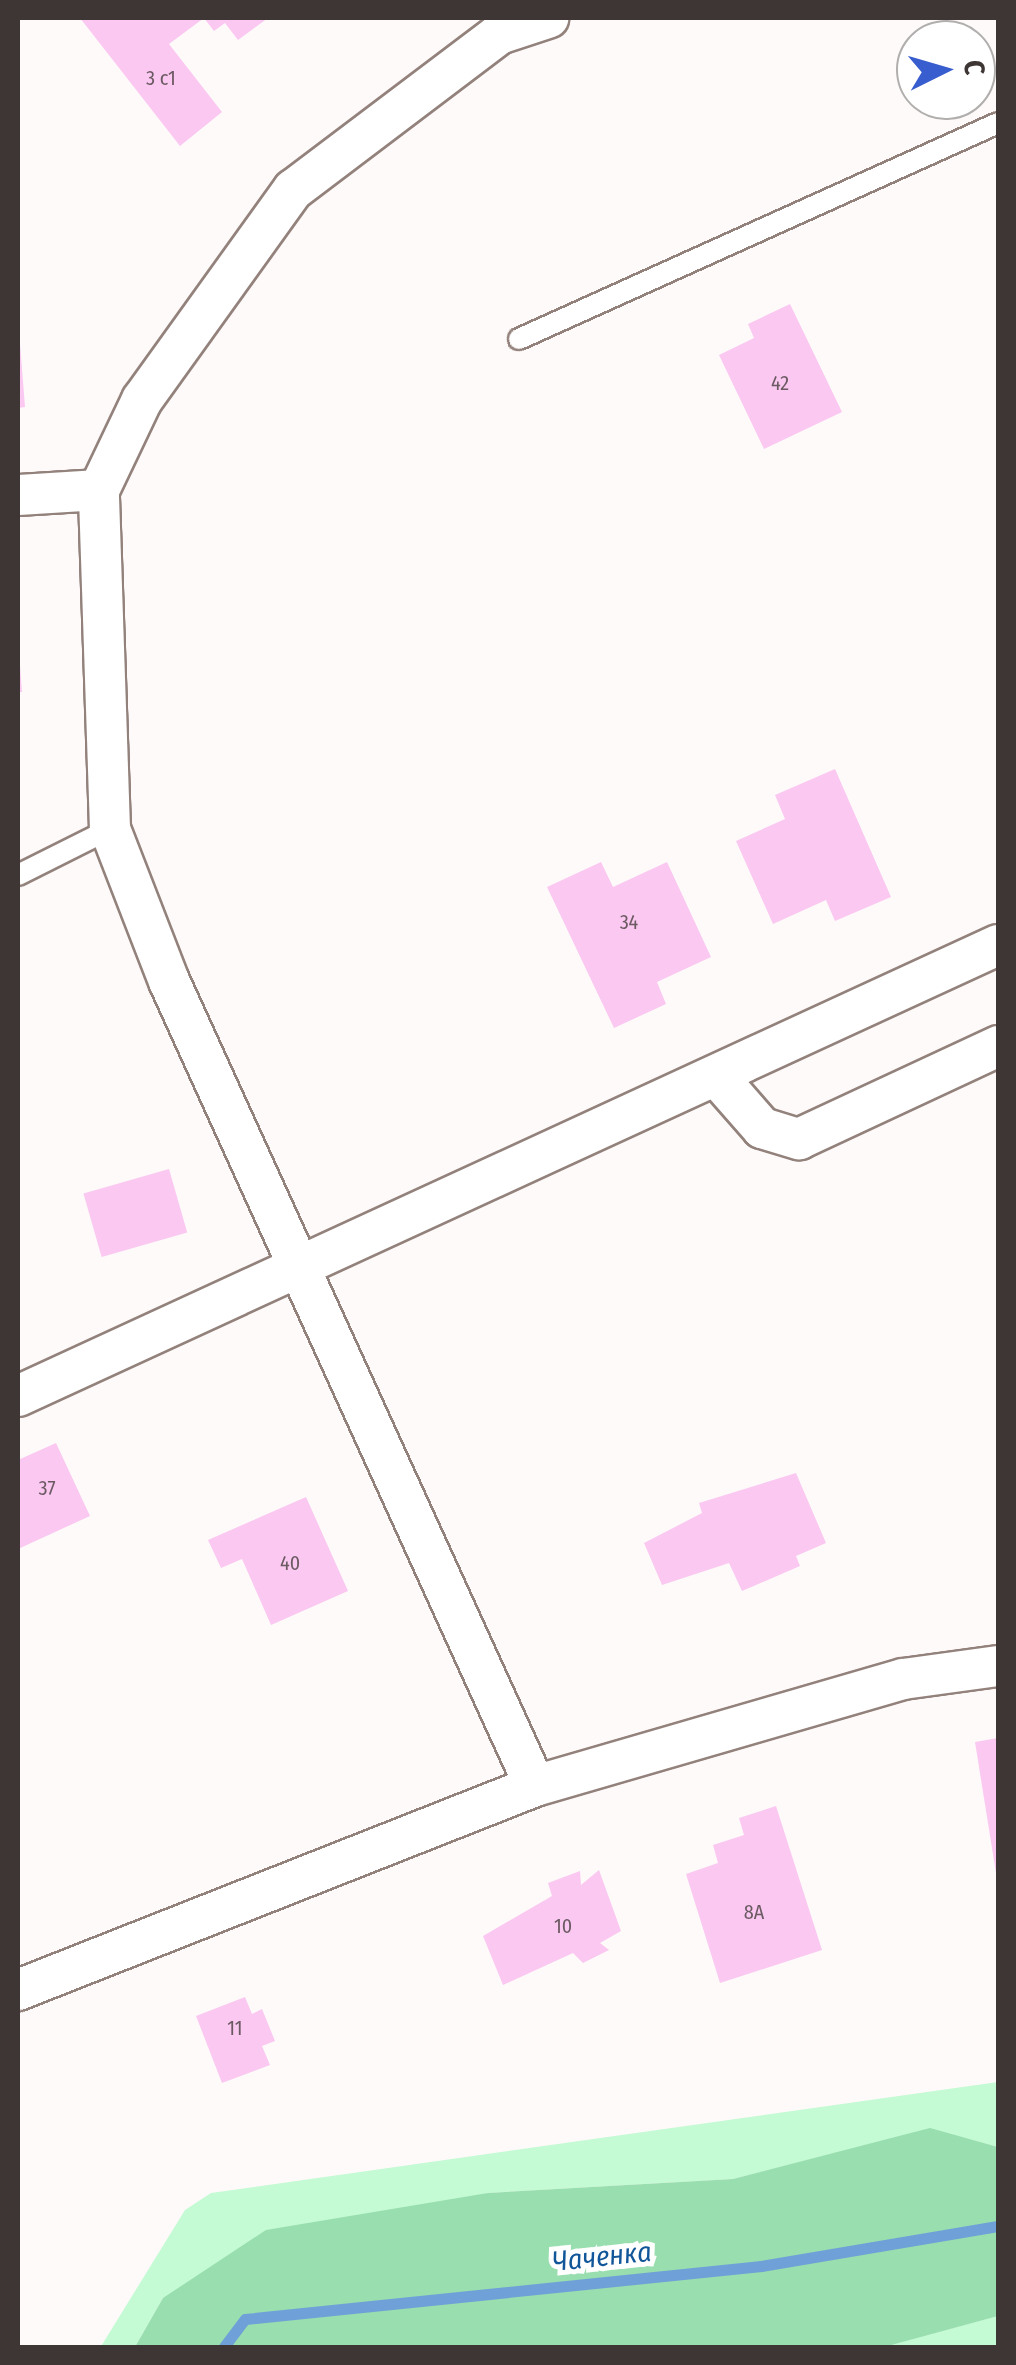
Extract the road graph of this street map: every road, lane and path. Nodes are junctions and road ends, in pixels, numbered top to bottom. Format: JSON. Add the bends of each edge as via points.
{"nodes":[{"id":1,"x":548,"y":18,"type":"edge"},
{"id":2,"x":496,"y":26,"type":"edge"},
{"id":3,"x":998,"y":123,"type":"edge"},
{"id":4,"x":519,"y":339,"type":"dead end"},
{"id":5,"x":99,"y":490,"type":"junction"},
{"id":6,"x":18,"y":495,"type":"edge"},
{"id":7,"x":110,"y":830,"type":"junction"},
{"id":8,"x":18,"y":875,"type":"edge"},
{"id":9,"x":998,"y":945,"type":"edge"},
{"id":10,"x":998,"y":1046,"type":"edge"},
{"id":11,"x":720,"y":1080,"type":"junction"},
{"id":12,"x":301,"y":1271,"type":"junction"},
{"id":13,"x":18,"y":1396,"type":"edge"},
{"id":14,"x":998,"y":1666,"type":"edge"},
{"id":15,"x":536,"y":1786,"type":"junction"},
{"id":16,"x":18,"y":1990,"type":"edge"}],
"edges":[{"from":1,"to":2,"type":"street"},
{"from":2,"to":5,"type":"street","via":[[293,190],[142,400]]},
{"from":3,"to":4,"type":"lane"},
{"from":5,"to":6,"type":"street"},
{"from":5,"to":7,"type":"street"},
{"from":7,"to":8,"type":"lane"},
{"from":7,"to":12,"type":"street"},
{"from":9,"to":11,"type":"street"},
{"from":10,"to":11,"type":"street","via":[[799,1139],[762,1128]]},
{"from":11,"to":12,"type":"street"},
{"from":12,"to":13,"type":"street"},
{"from":12,"to":15,"type":"street"},
{"from":14,"to":15,"type":"street","via":[[902,1679]]},
{"from":15,"to":16,"type":"street"}]}
